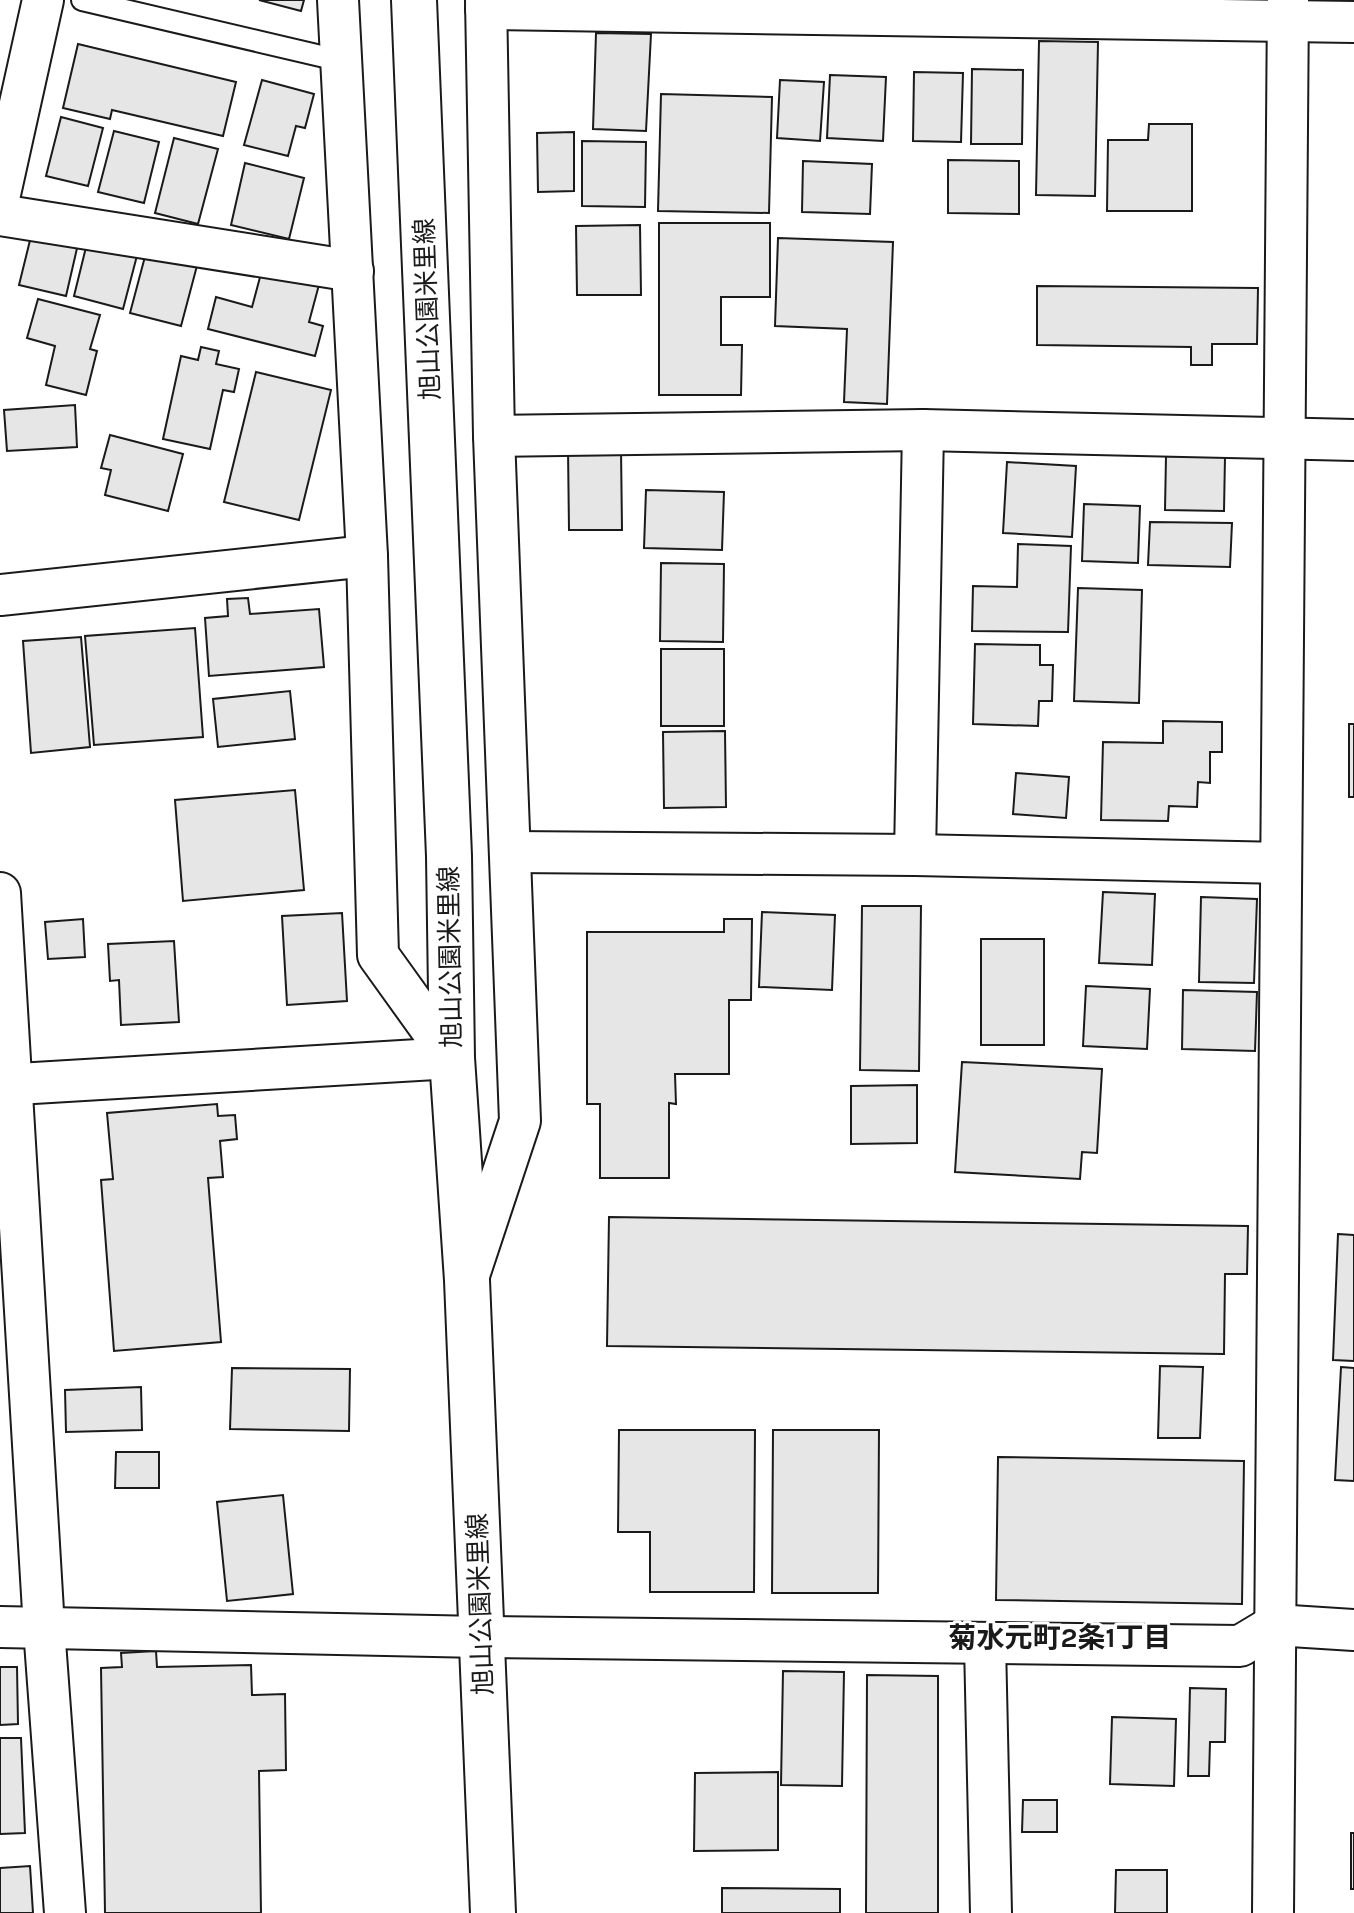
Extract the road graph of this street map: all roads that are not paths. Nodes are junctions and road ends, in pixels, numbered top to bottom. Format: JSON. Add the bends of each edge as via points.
{"nodes":[{"id":1,"x":43,"y":0,"type":"edge"},
{"id":2,"x":82,"y":0,"type":"edge"},
{"id":3,"x":338,"y":0,"type":"edge"},
{"id":4,"x":414,"y":0,"type":"edge"},
{"id":5,"x":486,"y":5,"type":"edge"},
{"id":6,"x":1288,"y":10,"type":"edge"},
{"id":7,"x":1354,"y":22,"type":"edge"},
{"id":8,"x":342,"y":61,"type":"junction"},
{"id":9,"x":0,"y":194,"type":"edge"},
{"id":10,"x":0,"y":215,"type":"edge"},
{"id":11,"x":353,"y":271,"type":"junction"},
{"id":12,"x":923,"y":430,"type":"junction"},
{"id":13,"x":494,"y":436,"type":"junction"},
{"id":14,"x":1285,"y":438,"type":"junction"},
{"id":15,"x":1354,"y":440,"type":"edge"},
{"id":16,"x":367,"y":556,"type":"junction"},
{"id":17,"x":0,"y":595,"type":"edge"},
{"id":18,"x":512,"y":852,"type":"junction"},
{"id":19,"x":915,"y":855,"type":"junction"},
{"id":20,"x":1281,"y":863,"type":"junction"},
{"id":21,"x":0,"y":893,"type":"edge"},
{"id":22,"x":452,"y":1058,"type":"junction"},
{"id":23,"x":6,"y":1084,"type":"edge"},
{"id":24,"x":467,"y":1280,"type":"junction"},
{"id":25,"x":1275,"y":1625,"type":"junction"},
{"id":26,"x":0,"y":1627,"type":"edge"},
{"id":27,"x":44,"y":1628,"type":"junction"},
{"id":28,"x":1354,"y":1630,"type":"edge"},
{"id":29,"x":481,"y":1637,"type":"junction"},
{"id":30,"x":985,"y":1644,"type":"junction"},
{"id":31,"x":65,"y":1913,"type":"edge"},
{"id":32,"x":493,"y":1913,"type":"edge"},
{"id":33,"x":991,"y":1913,"type":"edge"},
{"id":34,"x":1273,"y":1913,"type":"edge"}],
"edges":[{"from":1,"to":9,"type":"street"},
{"from":2,"to":8,"type":"lane"},
{"from":3,"to":8,"type":"street"},
{"from":4,"to":22,"type":"main road","name":"旭山公園米里線","via":[[449,856]]},
{"from":5,"to":6,"type":"street"},
{"from":5,"to":13,"type":"street"},
{"from":6,"to":7,"type":"street"},
{"from":6,"to":14,"type":"street"},
{"from":8,"to":11,"type":"street"},
{"from":10,"to":11,"type":"street"},
{"from":11,"to":16,"type":"street"},
{"from":12,"to":13,"type":"street"},
{"from":12,"to":14,"type":"street"},
{"from":12,"to":19,"type":"street"},
{"from":13,"to":18,"type":"street"},
{"from":14,"to":15,"type":"street"},
{"from":14,"to":20,"type":"street"},
{"from":16,"to":17,"type":"street"},
{"from":16,"to":22,"type":"street","via":[[378,955]]},
{"from":18,"to":19,"type":"street"},
{"from":18,"to":24,"type":"street","via":[[520,1121]]},
{"from":19,"to":20,"type":"street"},
{"from":20,"to":25,"type":"street"},
{"from":21,"to":23,"type":"street"},
{"from":22,"to":23,"type":"street"},
{"from":22,"to":24,"type":"main road","name":"旭山公園米里線"},
{"from":23,"to":27,"type":"street"},
{"from":24,"to":29,"type":"main road","name":"旭山公園米里線"},
{"from":25,"to":28,"type":"street"},
{"from":25,"to":30,"type":"street","via":[[1240,1646]]},
{"from":25,"to":34,"type":"street"},
{"from":26,"to":27,"type":"street"},
{"from":27,"to":29,"type":"street"},
{"from":27,"to":31,"type":"street"},
{"from":29,"to":30,"type":"street"},
{"from":29,"to":32,"type":"main road","name":"旭山公園米里線"},
{"from":30,"to":33,"type":"street"}]}
